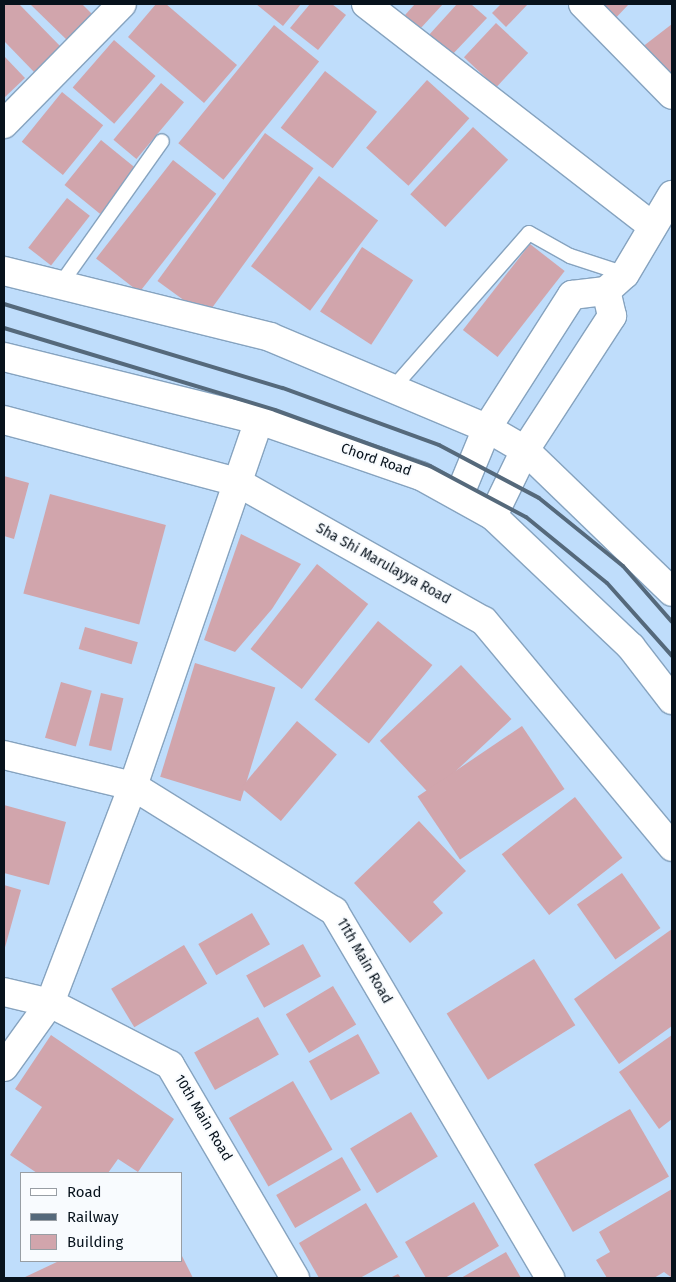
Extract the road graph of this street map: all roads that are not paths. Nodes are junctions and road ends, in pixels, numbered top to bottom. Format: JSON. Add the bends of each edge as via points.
{"nodes":[{"id":1,"x":122,"y":4,"type":"edge"},
{"id":2,"x":366,"y":4,"type":"edge"},
{"id":3,"x":584,"y":4,"type":"edge"},
{"id":4,"x":672,"y":95,"type":"edge"},
{"id":5,"x":4,"y":124,"type":"edge"},
{"id":6,"x":162,"y":141,"type":"dead end"},
{"id":7,"x":672,"y":195,"type":"edge"},
{"id":8,"x":652,"y":226,"type":"junction"},
{"id":9,"x":4,"y":271,"type":"edge"},
{"id":10,"x":615,"y":282,"type":"junction"},
{"id":11,"x":60,"y":285,"type":"junction"},
{"id":12,"x":4,"y":358,"type":"edge"},
{"id":13,"x":393,"y":388,"type":"junction"},
{"id":14,"x":4,"y":420,"type":"edge"},
{"id":15,"x":258,"y":420,"type":"junction"},
{"id":16,"x":487,"y":428,"type":"junction"},
{"id":17,"x":525,"y":450,"type":"junction"},
{"id":18,"x":236,"y":482,"type":"junction"},
{"id":19,"x":459,"y":496,"type":"junction"},
{"id":20,"x":493,"y":516,"type":"junction"},
{"id":21,"x":672,"y":592,"type":"edge"},
{"id":22,"x":672,"y":700,"type":"edge"},
{"id":23,"x":4,"y":755,"type":"edge"},
{"id":24,"x":133,"y":786,"type":"junction"},
{"id":25,"x":672,"y":847,"type":"edge"},
{"id":26,"x":4,"y":992,"type":"edge"},
{"id":27,"x":50,"y":1003,"type":"junction"},
{"id":28,"x":4,"y":1067,"type":"edge"},
{"id":29,"x":295,"y":1278,"type":"edge"},
{"id":30,"x":550,"y":1278,"type":"edge"}],
"edges":[{"from":1,"to":5,"type":"street"},
{"from":2,"to":8,"type":"street"},
{"from":3,"to":4,"type":"street"},
{"from":6,"to":11,"type":"lane"},
{"from":7,"to":8,"type":"street"},
{"from":8,"to":10,"type":"street"},
{"from":9,"to":11,"type":"street"},
{"from":10,"to":13,"type":"lane","via":[[529,233]]},
{"from":10,"to":16,"type":"street","via":[[572,295]]},
{"from":10,"to":17,"type":"street","via":[[612,316]]},
{"from":11,"to":13,"type":"street","via":[[270,337]]},
{"from":12,"to":15,"type":"street","name":"Chord Road"},
{"from":13,"to":16,"type":"street"},
{"from":14,"to":18,"type":"street","name":"Sha Shi Marulayya Road"},
{"from":15,"to":18,"type":"street"},
{"from":15,"to":19,"type":"street","name":"Chord Road","via":[[421,476]]},
{"from":16,"to":17,"type":"street"},
{"from":16,"to":19,"type":"street"},
{"from":17,"to":20,"type":"street"},
{"from":17,"to":21,"type":"street"},
{"from":18,"to":24,"type":"street"},
{"from":18,"to":25,"type":"street","name":"Sha Shi Marulayya Road","via":[[484,621]]},
{"from":19,"to":20,"type":"street","name":"Chord Road"},
{"from":20,"to":22,"type":"street","name":"Chord Road","via":[[631,647]]},
{"from":23,"to":24,"type":"street","name":"11th Main Road"},
{"from":24,"to":27,"type":"street"},
{"from":24,"to":30,"type":"street","name":"11th Main Road","via":[[334,911]]},
{"from":26,"to":27,"type":"street","name":"10th Main Road"},
{"from":27,"to":28,"type":"street"},
{"from":27,"to":29,"type":"street","name":"10th Main Road","via":[[170,1065]]}]}
